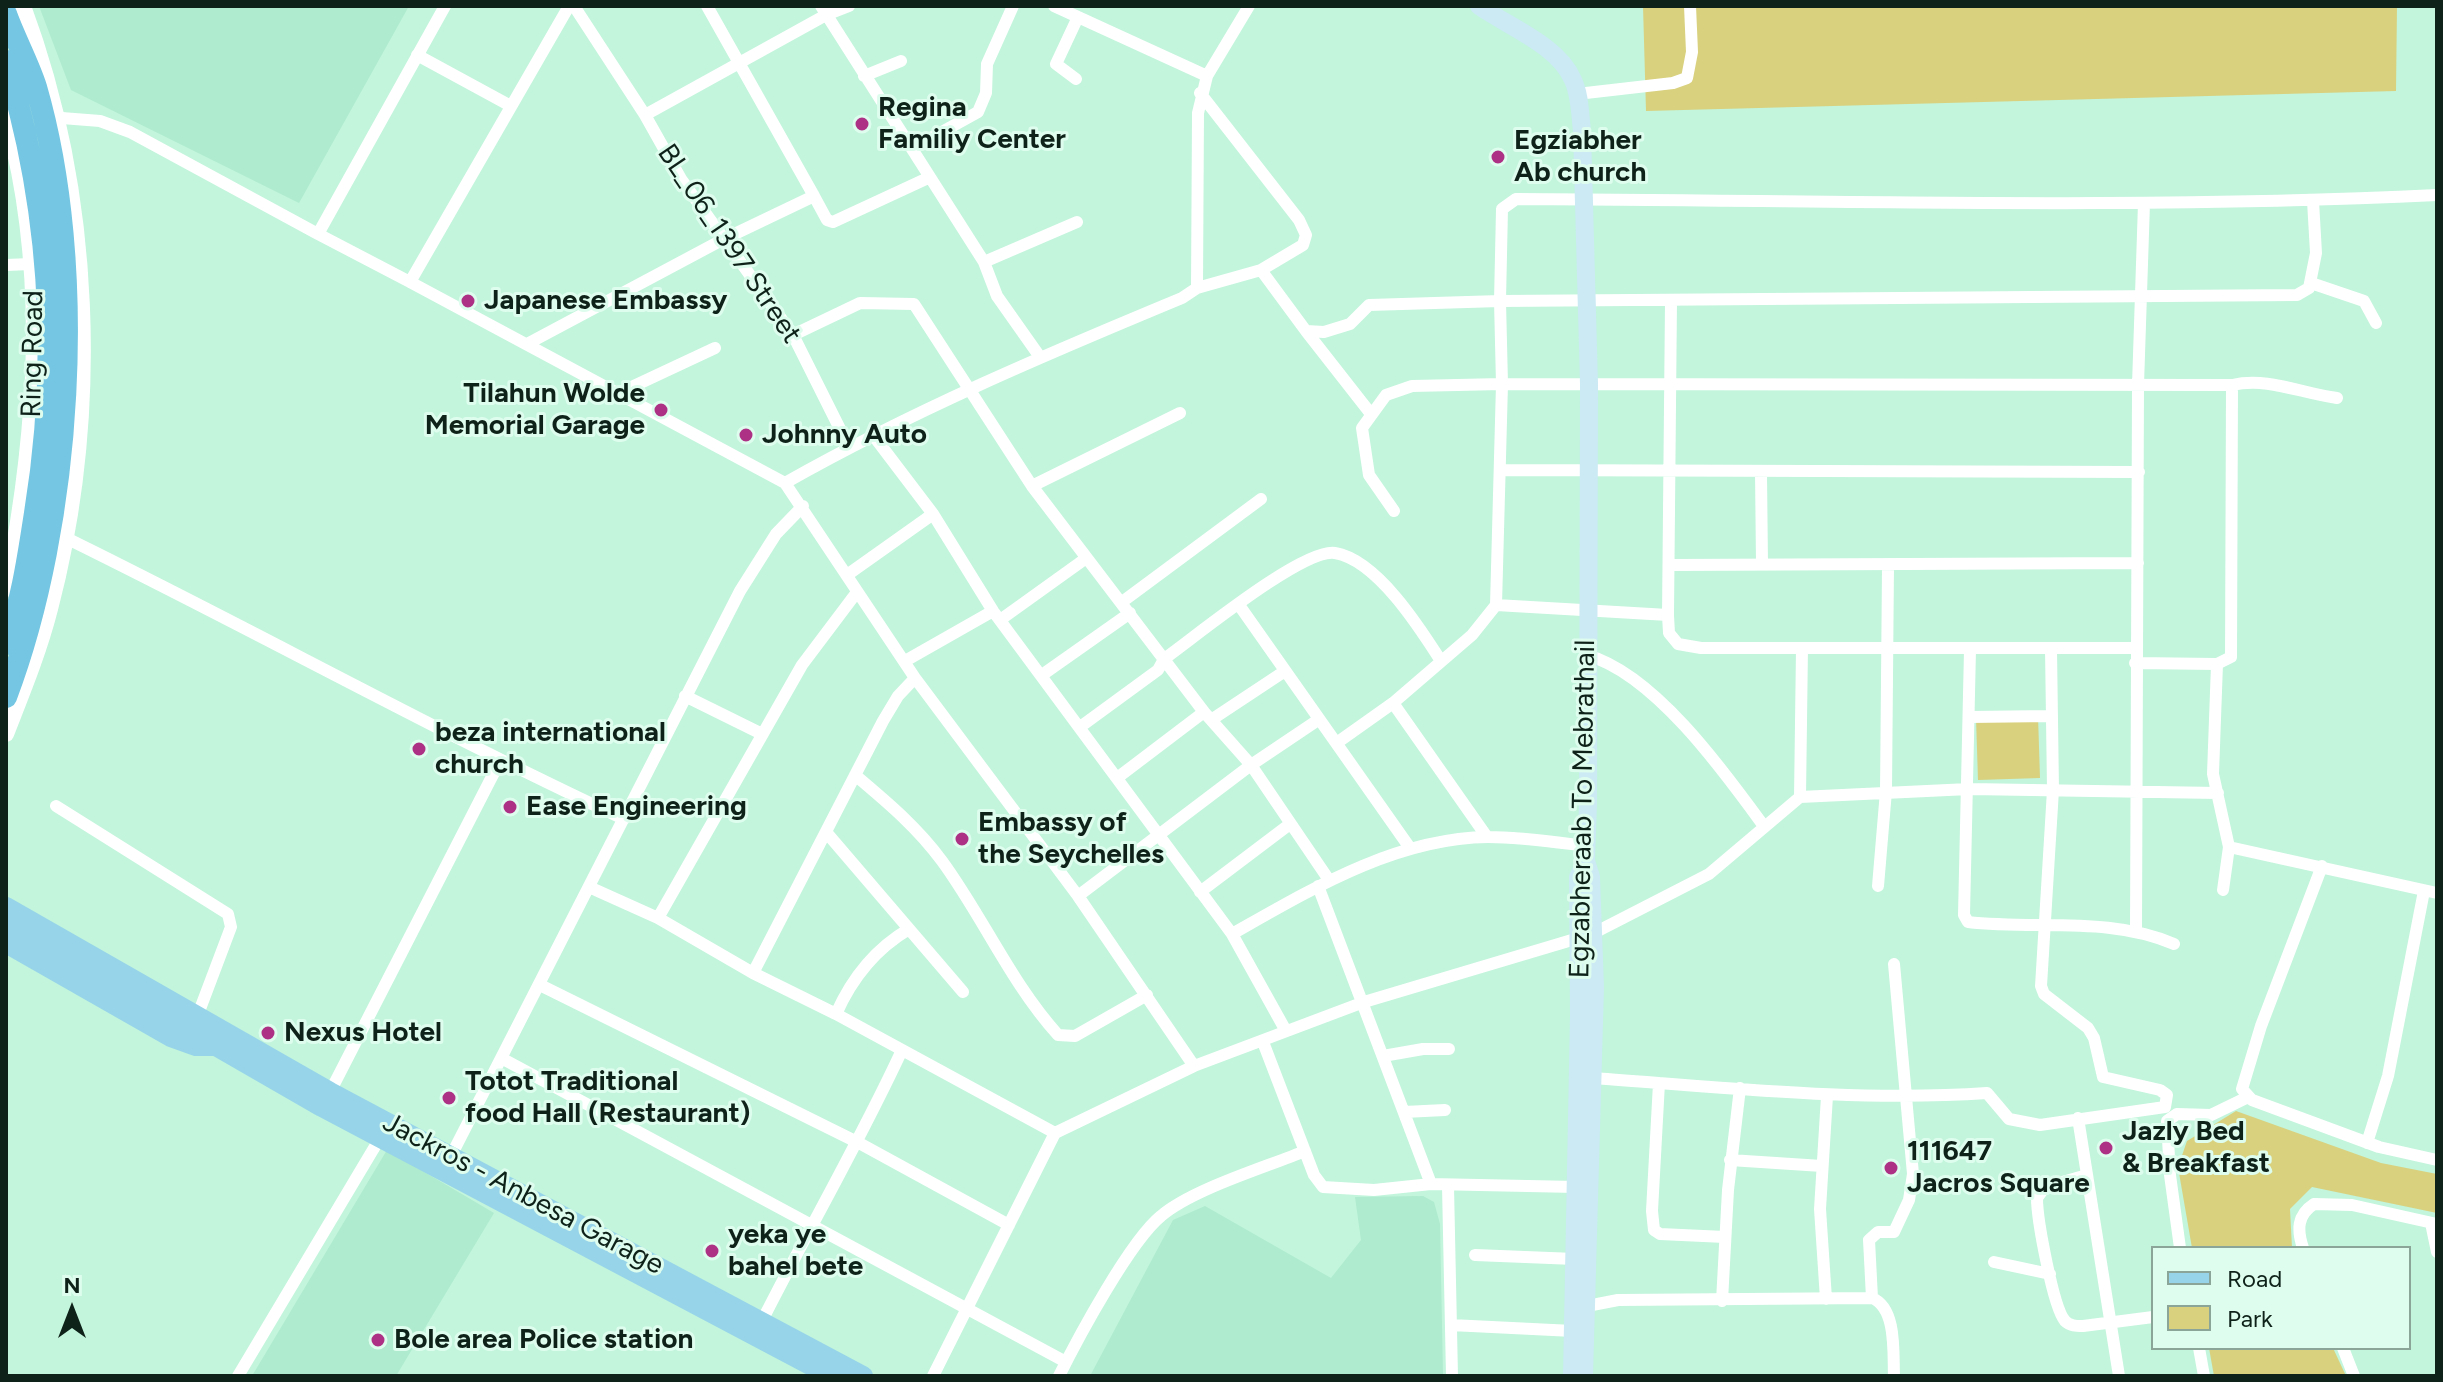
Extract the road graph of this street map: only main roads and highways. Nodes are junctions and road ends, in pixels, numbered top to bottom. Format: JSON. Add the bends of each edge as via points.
{"nodes":[{"id":1,"x":1479,"y":6,"type":"edge"},
{"id":2,"x":6,"y":14,"type":"edge"},
{"id":3,"x":6,"y":61,"type":"edge"},
{"id":4,"x":32,"y":118,"type":"edge"},
{"id":5,"x":6,"y":644,"type":"edge"},
{"id":6,"x":6,"y":697,"type":"edge"},
{"id":7,"x":6,"y":895,"type":"edge"},
{"id":8,"x":6,"y":907,"type":"edge"},
{"id":9,"x":6,"y":925,"type":"edge"},
{"id":10,"x":1585,"y":937,"type":"junction"},
{"id":11,"x":6,"y":943,"type":"edge"},
{"id":12,"x":191,"y":1019,"type":"junction"},
{"id":13,"x":218,"y":1046,"type":"junction"},
{"id":14,"x":326,"y":1100,"type":"junction"},
{"id":15,"x":596,"y":1243,"type":"junction"},
{"id":16,"x":1580,"y":1307,"type":"junction"},
{"id":17,"x":831,"y":1376,"type":"edge"},
{"id":18,"x":863,"y":1376,"type":"edge"},
{"id":19,"x":1572,"y":1376,"type":"edge"},
{"id":20,"x":1584,"y":1376,"type":"edge"}],
"edges":[{"from":1,"to":10,"type":"main road","name":"Egzabheraab To Mebrathail","via":[[1554,56],[1577,94],[1586,199],[1589,384],[1586,853],[1591,877]]},
{"from":2,"to":4,"type":"highway","name":"Ring Road","via":[[35,85]]},
{"from":3,"to":4,"type":"highway","name":"Ring Road"},
{"from":4,"to":5,"type":"highway","name":"Ring Road","via":[[50,319],[48,399],[25,583]]},
{"from":4,"to":6,"type":"highway","name":"Ring Road","via":[[56,196],[64,275],[63,414],[38,592]]},
{"from":7,"to":12,"type":"main road","via":[[171,987]]},
{"from":8,"to":12,"type":"main road"},
{"from":9,"to":12,"type":"main road"},
{"from":10,"to":16,"type":"main road","name":"Egzabheraab To Mebrathail","via":[[1575,1259]]},
{"from":10,"to":16,"type":"main road","via":[[1595,987]]},
{"from":11,"to":13,"type":"main road","via":[[171,1037],[196,1046]]},
{"from":12,"to":13,"type":"main road"},
{"from":12,"to":14,"type":"main road","name":"Jackros - Anbesa Garage"},
{"from":13,"to":14,"type":"main road"},
{"from":14,"to":15,"type":"main road","name":"Jackros - Anbesa Garage","via":[[451,1156]]},
{"from":14,"to":15,"type":"main road","via":[[380,1138]]},
{"from":15,"to":17,"type":"main road"},
{"from":15,"to":18,"type":"main road","name":"Jackros - Anbesa Garage","via":[[762,1321]]},
{"from":16,"to":19,"type":"main road","name":"Egzabheraab To Mebrathail","via":[[1573,1331]]},
{"from":16,"to":20,"type":"main road"}]}
